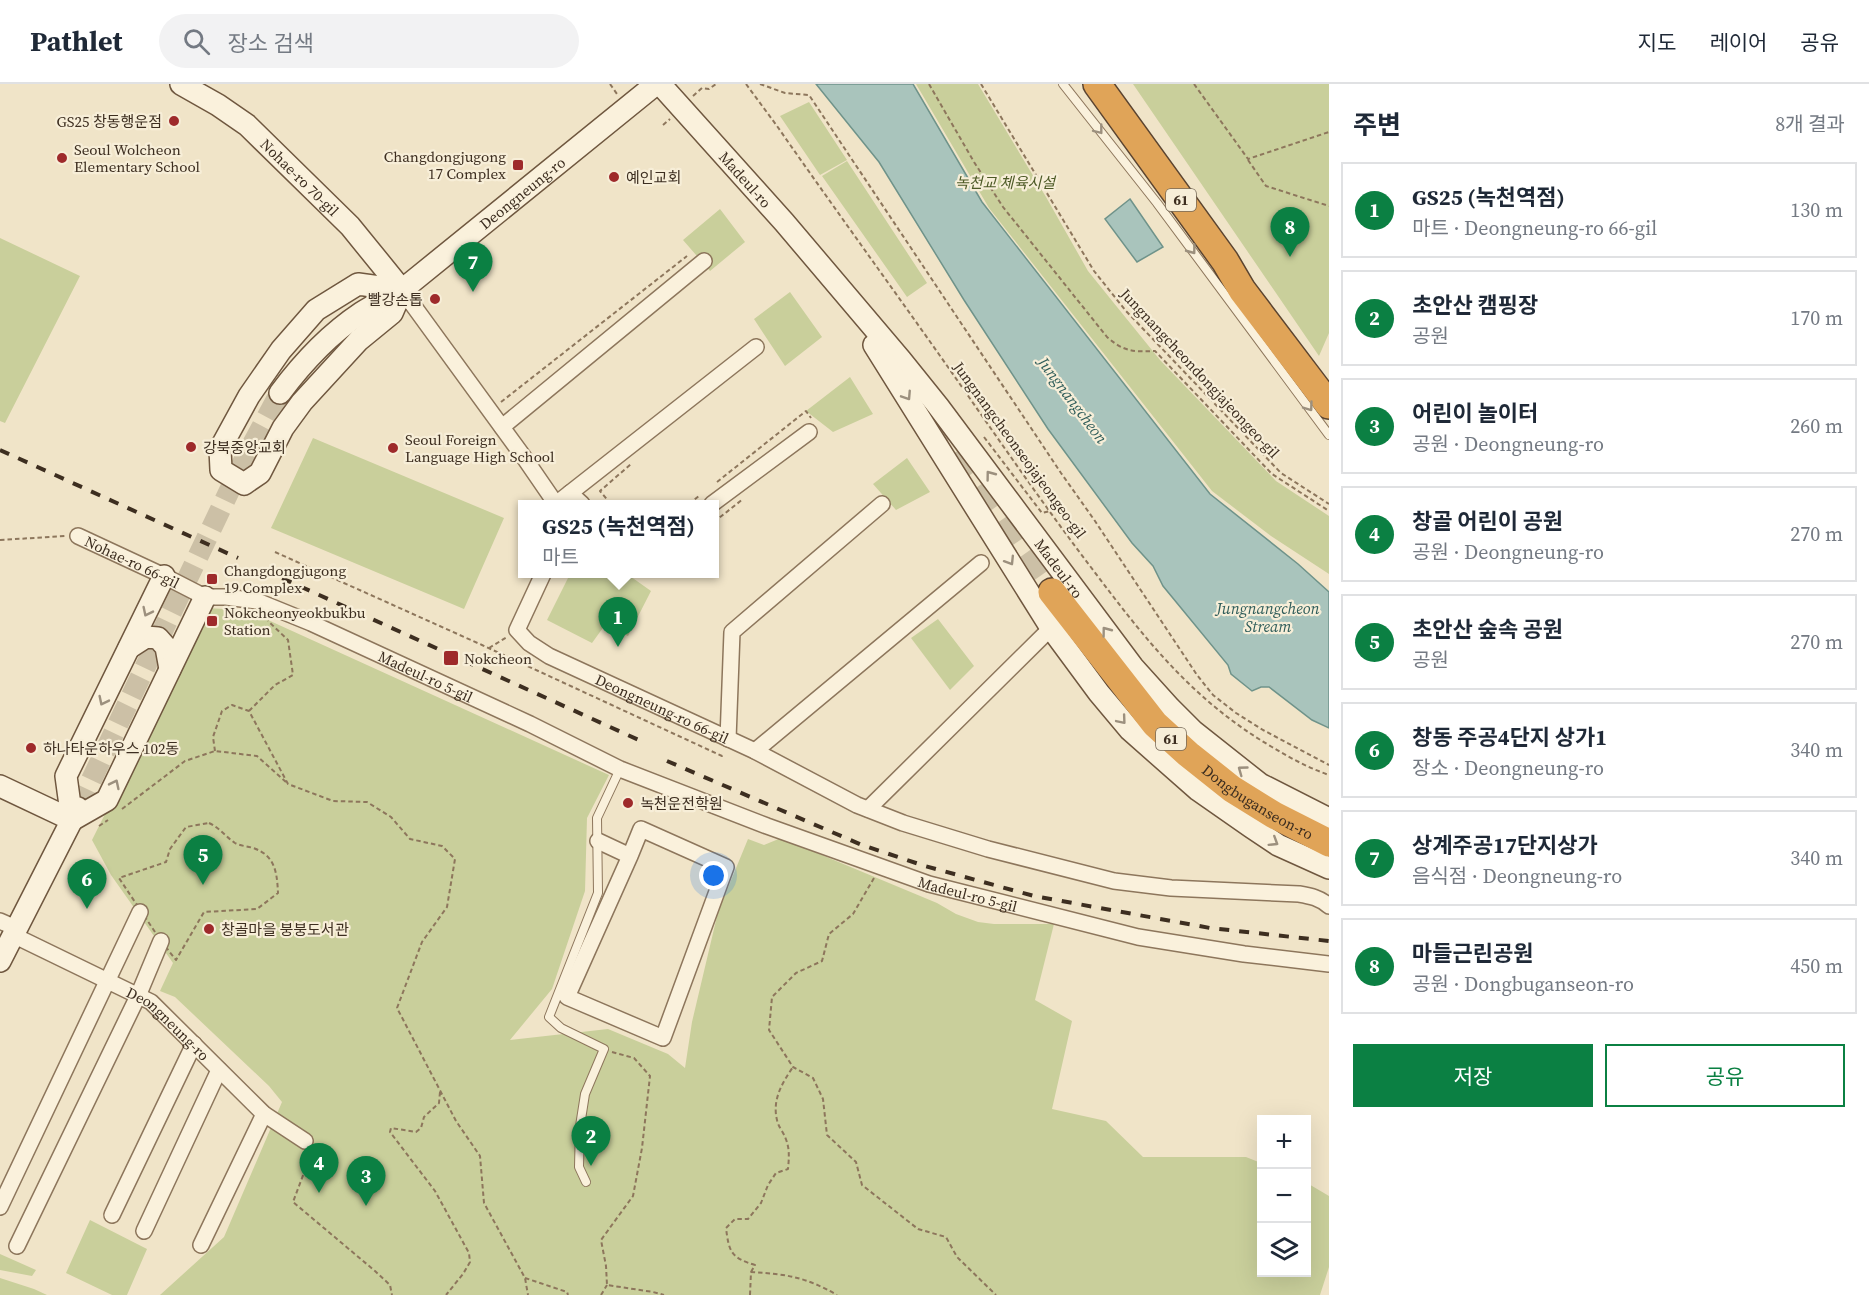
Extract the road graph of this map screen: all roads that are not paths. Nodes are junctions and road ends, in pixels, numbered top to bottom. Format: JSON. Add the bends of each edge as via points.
{"nodes":[{"id":1,"x":181,"y":84,"type":"edge"},
{"id":2,"x":656,"y":84,"type":"edge"},
{"id":3,"x":660,"y":84,"type":"edge"},
{"id":4,"x":1063,"y":84,"type":"edge"},
{"id":5,"x":1080,"y":84,"type":"edge"},
{"id":6,"x":1097,"y":84,"type":"edge"},
{"id":7,"x":1118,"y":84,"type":"edge"},
{"id":8,"x":1217,"y":250,"type":"junction"},
{"id":9,"x":704,"y":261,"type":"dead end"},
{"id":10,"x":830,"y":276,"type":"junction"},
{"id":11,"x":402,"y":290,"type":"junction"},
{"id":12,"x":1242,"y":290,"type":"junction"},
{"id":13,"x":1281,"y":341,"type":"junction"},
{"id":14,"x":756,"y":347,"type":"dead end"},
{"id":15,"x":1329,"y":377,"type":"edge"},
{"id":16,"x":280,"y":393,"type":"tunnel mouth"},
{"id":17,"x":1329,"y":405,"type":"edge"},
{"id":18,"x":502,"y":427,"type":"junction"},
{"id":19,"x":808,"y":432,"type":"dead end"},
{"id":20,"x":1329,"y":435,"type":"edge"},
{"id":21,"x":570,"y":493,"type":"junction"},
{"id":22,"x":553,"y":500,"type":"edge"},
{"id":23,"x":561,"y":500,"type":"edge"},
{"id":24,"x":578,"y":500,"type":"edge"},
{"id":25,"x":717,"y":500,"type":"edge"},
{"id":26,"x":882,"y":504,"type":"dead end"},
{"id":27,"x":1022,"y":517,"type":"junction"},
{"id":28,"x":991,"y":531,"type":"junction"},
{"id":29,"x":78,"y":536,"type":"road end"},
{"id":30,"x":981,"y":563,"type":"dead end"},
{"id":31,"x":165,"y":576,"type":"junction"},
{"id":32,"x":541,"y":578,"type":"edge"},
{"id":33,"x":1052,"y":592,"type":"tunnel mouth"},
{"id":34,"x":216,"y":597,"type":"junction"},
{"id":35,"x":1051,"y":628,"type":"junction"},
{"id":36,"x":129,"y":648,"type":"junction"},
{"id":37,"x":170,"y":669,"type":"junction"},
{"id":38,"x":730,"y":740,"type":"junction"},
{"id":39,"x":755,"y":751,"type":"junction"},
{"id":40,"x":620,"y":769,"type":"junction"},
{"id":41,"x":0,"y":786,"type":"edge"},
{"id":42,"x":868,"y":809,"type":"junction"},
{"id":43,"x":75,"y":814,"type":"junction"},
{"id":44,"x":1329,"y":819,"type":"edge"},
{"id":45,"x":598,"y":841,"type":"junction"},
{"id":46,"x":1329,"y":843,"type":"edge"},
{"id":47,"x":630,"y":856,"type":"junction"},
{"id":48,"x":1329,"y":868,"type":"edge"},
{"id":49,"x":1329,"y":906,"type":"edge"},
{"id":50,"x":141,"y":912,"type":"dead end"},
{"id":51,"x":9,"y":928,"type":"edge"},
{"id":52,"x":161,"y":941,"type":"road end"},
{"id":53,"x":0,"y":962,"type":"edge"},
{"id":54,"x":1329,"y":964,"type":"edge"},
{"id":55,"x":108,"y":981,"type":"junction"},
{"id":56,"x":138,"y":996,"type":"junction"},
{"id":57,"x":194,"y":1044,"type":"junction"},
{"id":58,"x":219,"y":1070,"type":"junction"},
{"id":59,"x":264,"y":1114,"type":"junction"},
{"id":60,"x":305,"y":1141,"type":"road end"},
{"id":61,"x":586,"y":1182,"type":"dead end"},
{"id":62,"x":0,"y":1207,"type":"edge"},
{"id":63,"x":112,"y":1215,"type":"dead end"},
{"id":64,"x":144,"y":1231,"type":"dead end"},
{"id":65,"x":201,"y":1245,"type":"dead end"},
{"id":66,"x":16,"y":1246,"type":"dead end"}],
"edges":[{"from":1,"to":11,"type":"main road","name":"Nohae-ro 70-gil","via":[[247,125],[350,226]]},
{"from":2,"to":11,"type":"main road","name":"Deongneung-ro"},
{"from":3,"to":10,"type":"main road","name":"Madeul-ro"},
{"from":4,"to":20,"type":"lane","one_way":true,"via":[[1157,203]]},
{"from":5,"to":12,"type":"highway","number":"61"},
{"from":6,"to":8,"type":"highway","number":"61"},
{"from":7,"to":8,"type":"highway","via":[[1166,156]]},
{"from":8,"to":12,"type":"highway","number":"61"},
{"from":9,"to":18,"type":"street"},
{"from":27,"to":10,"type":"main road","name":"Madeul-ro","one_way":true,"via":[[938,406]]},
{"from":10,"to":28,"type":"main road","name":"Madeul-ro","one_way":true},
{"from":11,"to":11,"type":"main road","via":[[358,284],[316,310],[280,350],[249,396],[220,449],[221,470],[244,484],[260,473],[283,428],[302,402],[358,340],[392,313]]},
{"from":11,"to":16,"type":"main road","name":"Deongneung-ro","via":[[361,313],[327,339],[301,364]]},
{"from":11,"to":18,"type":"street"},
{"from":12,"to":13,"type":"highway","number":"61"},
{"from":13,"to":15,"type":"highway","via":[[1317,363]]},
{"from":13,"to":17,"type":"highway","number":"61"},
{"from":14,"to":21,"type":"street"},
{"from":18,"to":22,"type":"street"},
{"from":19,"to":25,"type":"street"},
{"from":21,"to":23,"type":"street"},
{"from":21,"to":24,"type":"street"},
{"from":26,"to":38,"type":"street","via":[[732,632]]},
{"from":27,"to":28,"type":"main road","via":[[1012,508],[1000,508],[990,519]]},
{"from":44,"to":27,"type":"main road","name":"Madeul-ro","one_way":true,"via":[[1260,784],[1193,731],[1133,667]]},
{"from":28,"to":35,"type":"main road","name":"Madeul-ro","one_way":true},
{"from":29,"to":31,"type":"street","name":"Nohae-ro 66-gil"},
{"from":30,"to":39,"type":"street"},
{"from":31,"to":34,"type":"street","name":"Nohae-ro 66-gil"},
{"from":31,"to":36,"type":"main road","one_way":true},
{"from":32,"to":38,"type":"street","name":"Deongneung-ro 66-gil","via":[[517,630],[529,643],[549,656]]},
{"from":33,"to":46,"type":"highway","name":"Dongbuganseon-ro","number":"61","via":[[1149,717],[1180,747],[1232,789]]},
{"from":34,"to":37,"type":"main road"},
{"from":34,"to":40,"type":"street","name":"Madeul-ro 5-gil","via":[[257,601],[311,623]]},
{"from":35,"to":42,"type":"street"},
{"from":35,"to":48,"type":"main road","name":"Madeul-ro","one_way":true,"via":[[1130,730],[1198,790],[1278,845]]},
{"from":36,"to":37,"type":"main road","via":[[146,637],[158,638],[166,647]]},
{"from":36,"to":43,"type":"main road","one_way":true,"via":[[66,776]]},
{"from":43,"to":37,"type":"main road","one_way":true,"via":[[107,800]]},
{"from":38,"to":39,"type":"street","name":"Deongneung-ro 66-gil"},
{"from":39,"to":42,"type":"street","name":"Deongneung-ro 66-gil"},
{"from":40,"to":45,"type":"lane","via":[[597,818]]},
{"from":40,"to":54,"type":"street","name":"Madeul-ro 5-gil","via":[[929,884],[1138,937]]},
{"from":41,"to":43,"type":"main road"},
{"from":42,"to":49,"type":"street","name":"Deongneung-ro 66-gil","via":[[988,849],[1114,881],[1299,894]]},
{"from":43,"to":51,"type":"main road"},
{"from":45,"to":47,"type":"street"},
{"from":45,"to":61,"type":"lane","via":[[598,893],[549,1017],[561,1028],[604,1049],[585,1094],[580,1126],[579,1167]]},
{"from":47,"to":47,"type":"street","via":[[641,829],[726,867],[663,1038],[567,998]]},
{"from":50,"to":55,"type":"street"},
{"from":51,"to":53,"type":"main road"},
{"from":51,"to":55,"type":"street","name":"Deongneung-ro"},
{"from":52,"to":56,"type":"street"},
{"from":55,"to":56,"type":"street","name":"Deongneung-ro"},
{"from":55,"to":62,"type":"street"},
{"from":56,"to":57,"type":"street","name":"Deongneung-ro","via":[[151,1002]]},
{"from":56,"to":66,"type":"street"},
{"from":57,"to":58,"type":"street","name":"Deongneung-ro"},
{"from":57,"to":63,"type":"street"},
{"from":58,"to":59,"type":"street","name":"Deongneung-ro"},
{"from":58,"to":64,"type":"street"},
{"from":59,"to":60,"type":"street","name":"Deongneung-ro"},
{"from":59,"to":65,"type":"street"}]}
